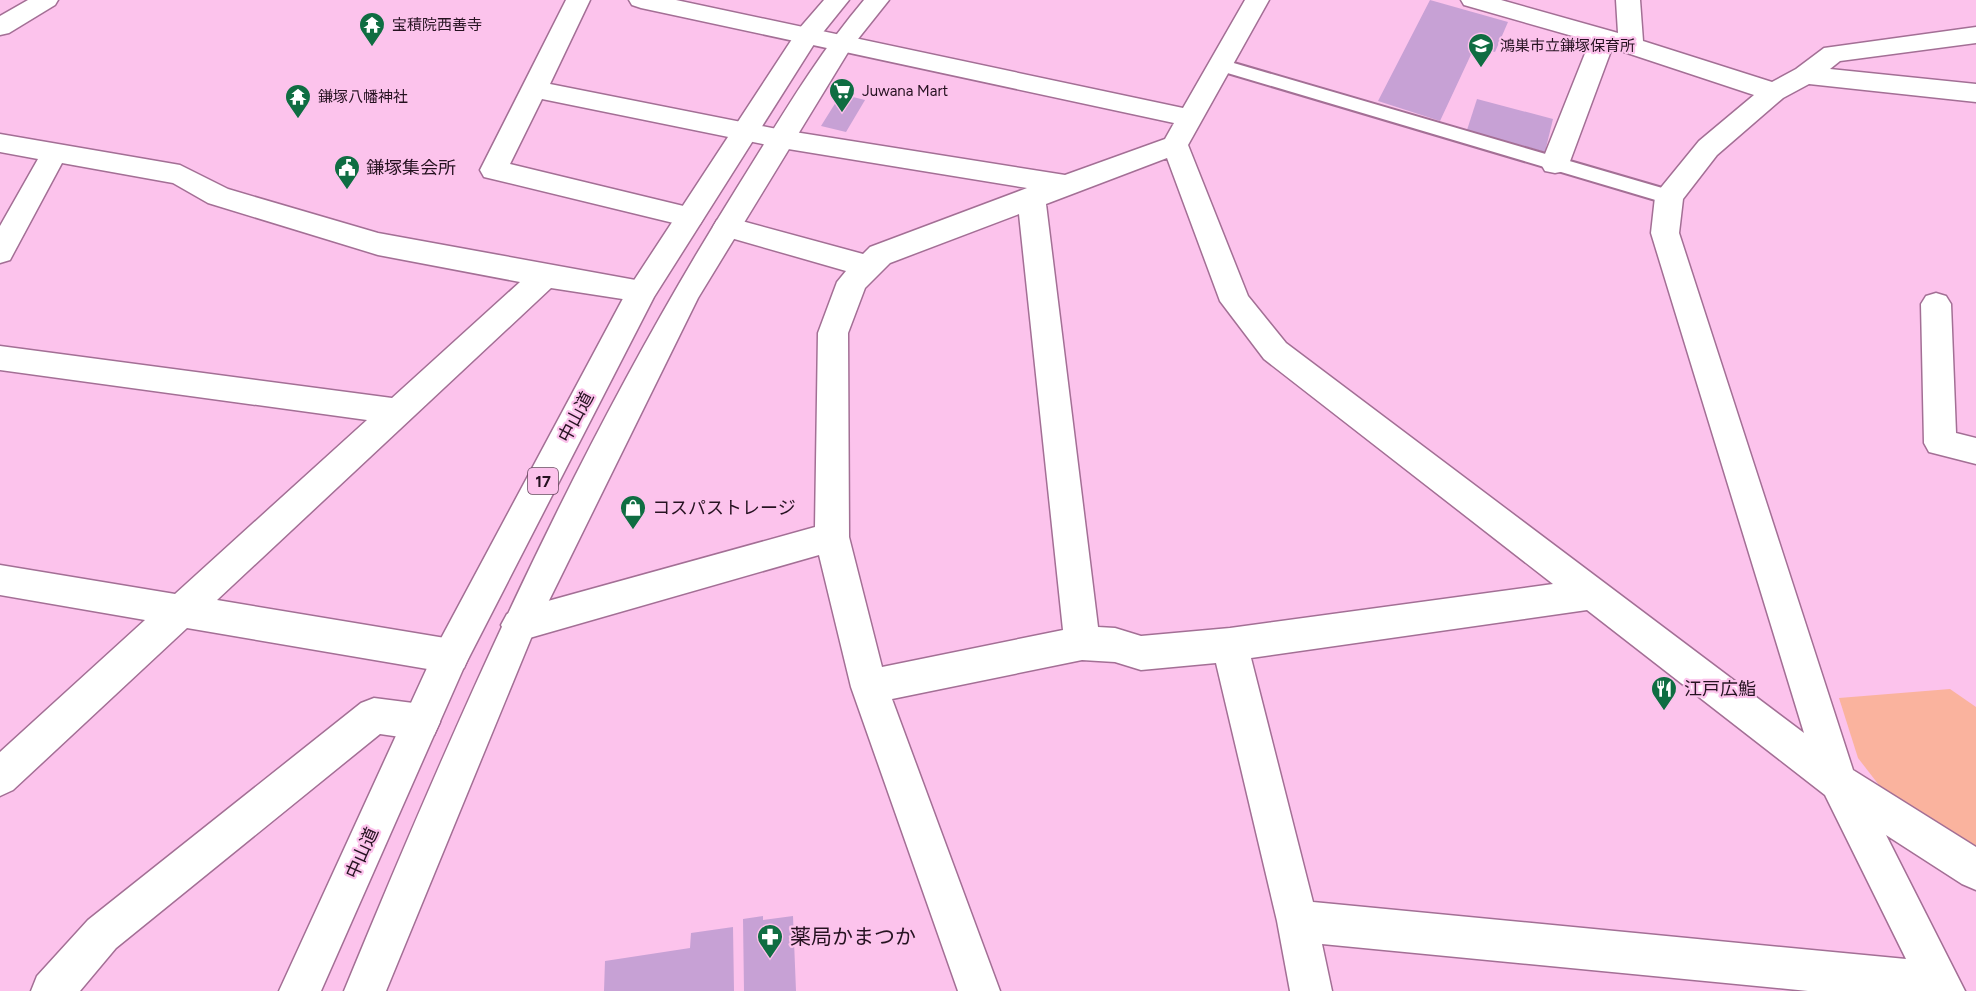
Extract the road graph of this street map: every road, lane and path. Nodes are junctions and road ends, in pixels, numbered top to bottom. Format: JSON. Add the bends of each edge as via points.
{"nodes":[{"id":1,"x":46,"y":0,"type":"edge"},
{"id":2,"x":578,"y":0,"type":"edge"},
{"id":3,"x":641,"y":0,"type":"edge"},
{"id":4,"x":837,"y":0,"type":"edge"},
{"id":5,"x":877,"y":0,"type":"edge"},
{"id":6,"x":1257,"y":0,"type":"edge"},
{"id":7,"x":1473,"y":0,"type":"edge"},
{"id":8,"x":1628,"y":0,"type":"edge"},
{"id":9,"x":0,"y":27,"type":"edge"},
{"id":10,"x":1976,"y":35,"type":"edge"},
{"id":11,"x":807,"y":36,"type":"junction"},
{"id":12,"x":1604,"y":37,"type":"junction"},
{"id":13,"x":840,"y":44,"type":"junction"},
{"id":14,"x":1631,"y":45,"type":"junction"},
{"id":15,"x":1220,"y":66,"type":"junction"},
{"id":16,"x":1805,"y":75,"type":"junction"},
{"id":17,"x":534,"y":89,"type":"junction"},
{"id":18,"x":1774,"y":92,"type":"junction"},
{"id":19,"x":1976,"y":93,"type":"edge"},
{"id":20,"x":745,"y":132,"type":"junction"},
{"id":21,"x":1182,"y":132,"type":"junction"},
{"id":22,"x":782,"y":139,"type":"junction"},
{"id":23,"x":0,"y":143,"type":"edge"},
{"id":24,"x":55,"y":152,"type":"junction"},
{"id":25,"x":1555,"y":164,"type":"junction"},
{"id":26,"x":1065,"y":184,"type":"junction"},
{"id":27,"x":1031,"y":197,"type":"junction"},
{"id":28,"x":1669,"y":197,"type":"junction"},
{"id":29,"x":690,"y":217,"type":"junction"},
{"id":30,"x":728,"y":227,"type":"junction"},
{"id":31,"x":0,"y":252,"type":"edge"},
{"id":32,"x":868,"y":266,"type":"junction"},
{"id":33,"x":545,"y":276,"type":"junction"},
{"id":34,"x":642,"y":291,"type":"junction"},
{"id":35,"x":1936,"y":304,"type":"dead end"},
{"id":36,"x":0,"y":358,"type":"edge"},
{"id":37,"x":396,"y":411,"type":"junction"},
{"id":38,"x":1976,"y":451,"type":"edge"},
{"id":39,"x":832,"y":537,"type":"junction"},
{"id":40,"x":0,"y":580,"type":"edge"},
{"id":41,"x":1592,"y":594,"type":"junction"},
{"id":42,"x":182,"y":611,"type":"junction"},
{"id":43,"x":519,"y":625,"type":"junction"},
{"id":44,"x":1082,"y":643,"type":"junction"},
{"id":45,"x":1230,"y":645,"type":"junction"},
{"id":46,"x":451,"y":656,"type":"junction"},
{"id":47,"x":869,"y":687,"type":"junction"},
{"id":48,"x":421,"y":722,"type":"junction"},
{"id":49,"x":0,"y":777,"type":"edge"},
{"id":50,"x":1838,"y":782,"type":"junction"},
{"id":51,"x":1976,"y":870,"type":"edge"},
{"id":52,"x":1298,"y":921,"type":"junction"},
{"id":53,"x":1942,"y":987,"type":"edge"},
{"id":54,"x":52,"y":991,"type":"edge"},
{"id":55,"x":300,"y":991,"type":"edge"},
{"id":56,"x":364,"y":991,"type":"edge"},
{"id":57,"x":979,"y":991,"type":"edge"},
{"id":58,"x":1311,"y":991,"type":"edge"}],
"edges":[{"from":1,"to":9,"type":"main road"},
{"from":2,"to":17,"type":"main road"},
{"from":3,"to":11,"type":"main road"},
{"from":4,"to":11,"type":"main road","name":"中山道","number":"17"},
{"from":5,"to":13,"type":"main road","number":"17"},
{"from":6,"to":15,"type":"main road"},
{"from":7,"to":12,"type":"main road"},
{"from":8,"to":14,"type":"main road"},
{"from":10,"to":16,"type":"main road","via":[[1833,54]]},
{"from":11,"to":13,"type":"main road"},
{"from":11,"to":20,"type":"main road","name":"中山道","number":"17"},
{"from":12,"to":14,"type":"main road"},
{"from":12,"to":25,"type":"main road"},
{"from":13,"to":21,"type":"main road"},
{"from":13,"to":22,"type":"main road","number":"17"},
{"from":14,"to":18,"type":"main road"},
{"from":15,"to":21,"type":"main road"},
{"from":15,"to":25,"type":"lane"},
{"from":16,"to":18,"type":"main road"},
{"from":16,"to":19,"type":"main road"},
{"from":17,"to":20,"type":"main road"},
{"from":17,"to":29,"type":"main road","via":[[494,170]]},
{"from":18,"to":28,"type":"main road","via":[[1708,148]]},
{"from":20,"to":22,"type":"main road"},
{"from":20,"to":29,"type":"main road","name":"中山道","number":"17"},
{"from":21,"to":26,"type":"main road"},
{"from":21,"to":41,"type":"main road","via":[[1234,301],[1275,351]]},
{"from":22,"to":26,"type":"main road"},
{"from":22,"to":30,"type":"main road","number":"17"},
{"from":23,"to":24,"type":"main road"},
{"from":24,"to":31,"type":"main road"},
{"from":24,"to":33,"type":"main road","via":[[180,175],[218,196],[378,244]]},
{"from":25,"to":28,"type":"lane"},
{"from":26,"to":27,"type":"main road"},
{"from":27,"to":32,"type":"main road","via":[[880,255]]},
{"from":27,"to":44,"type":"main road"},
{"from":28,"to":50,"type":"main road","via":[[1665,233]]},
{"from":29,"to":34,"type":"main road","name":"中山道","number":"17"},
{"from":30,"to":32,"type":"main road"},
{"from":30,"to":43,"type":"main road","number":"17","via":[[686,294]]},
{"from":32,"to":39,"type":"main road","via":[[852,282],[833,333]]},
{"from":33,"to":34,"type":"main road"},
{"from":33,"to":37,"type":"main road"},
{"from":34,"to":46,"type":"main road","name":"中山道","number":"17"},
{"from":35,"to":38,"type":"main road","via":[[1940,443]]},
{"from":36,"to":37,"type":"main road"},
{"from":37,"to":42,"type":"main road"},
{"from":39,"to":43,"type":"main road"},
{"from":39,"to":47,"type":"main road"},
{"from":40,"to":42,"type":"main road"},
{"from":41,"to":45,"type":"main road"},
{"from":41,"to":50,"type":"main road"},
{"from":42,"to":46,"type":"main road"},
{"from":42,"to":49,"type":"main road"},
{"from":43,"to":56,"type":"main road","number":"17"},
{"from":44,"to":45,"type":"main road","via":[[1115,645],[1141,653]]},
{"from":44,"to":47,"type":"main road"},
{"from":45,"to":52,"type":"main road"},
{"from":46,"to":48,"type":"main road","name":"中山道","number":"17"},
{"from":47,"to":57,"type":"main road"},
{"from":48,"to":54,"type":"main road","via":[[374,717],[102,934]]},
{"from":48,"to":55,"type":"main road","name":"中山道","number":"17"},
{"from":50,"to":51,"type":"main road"},
{"from":50,"to":53,"type":"main road"},
{"from":52,"to":53,"type":"main road"},
{"from":52,"to":58,"type":"main road"}]}
